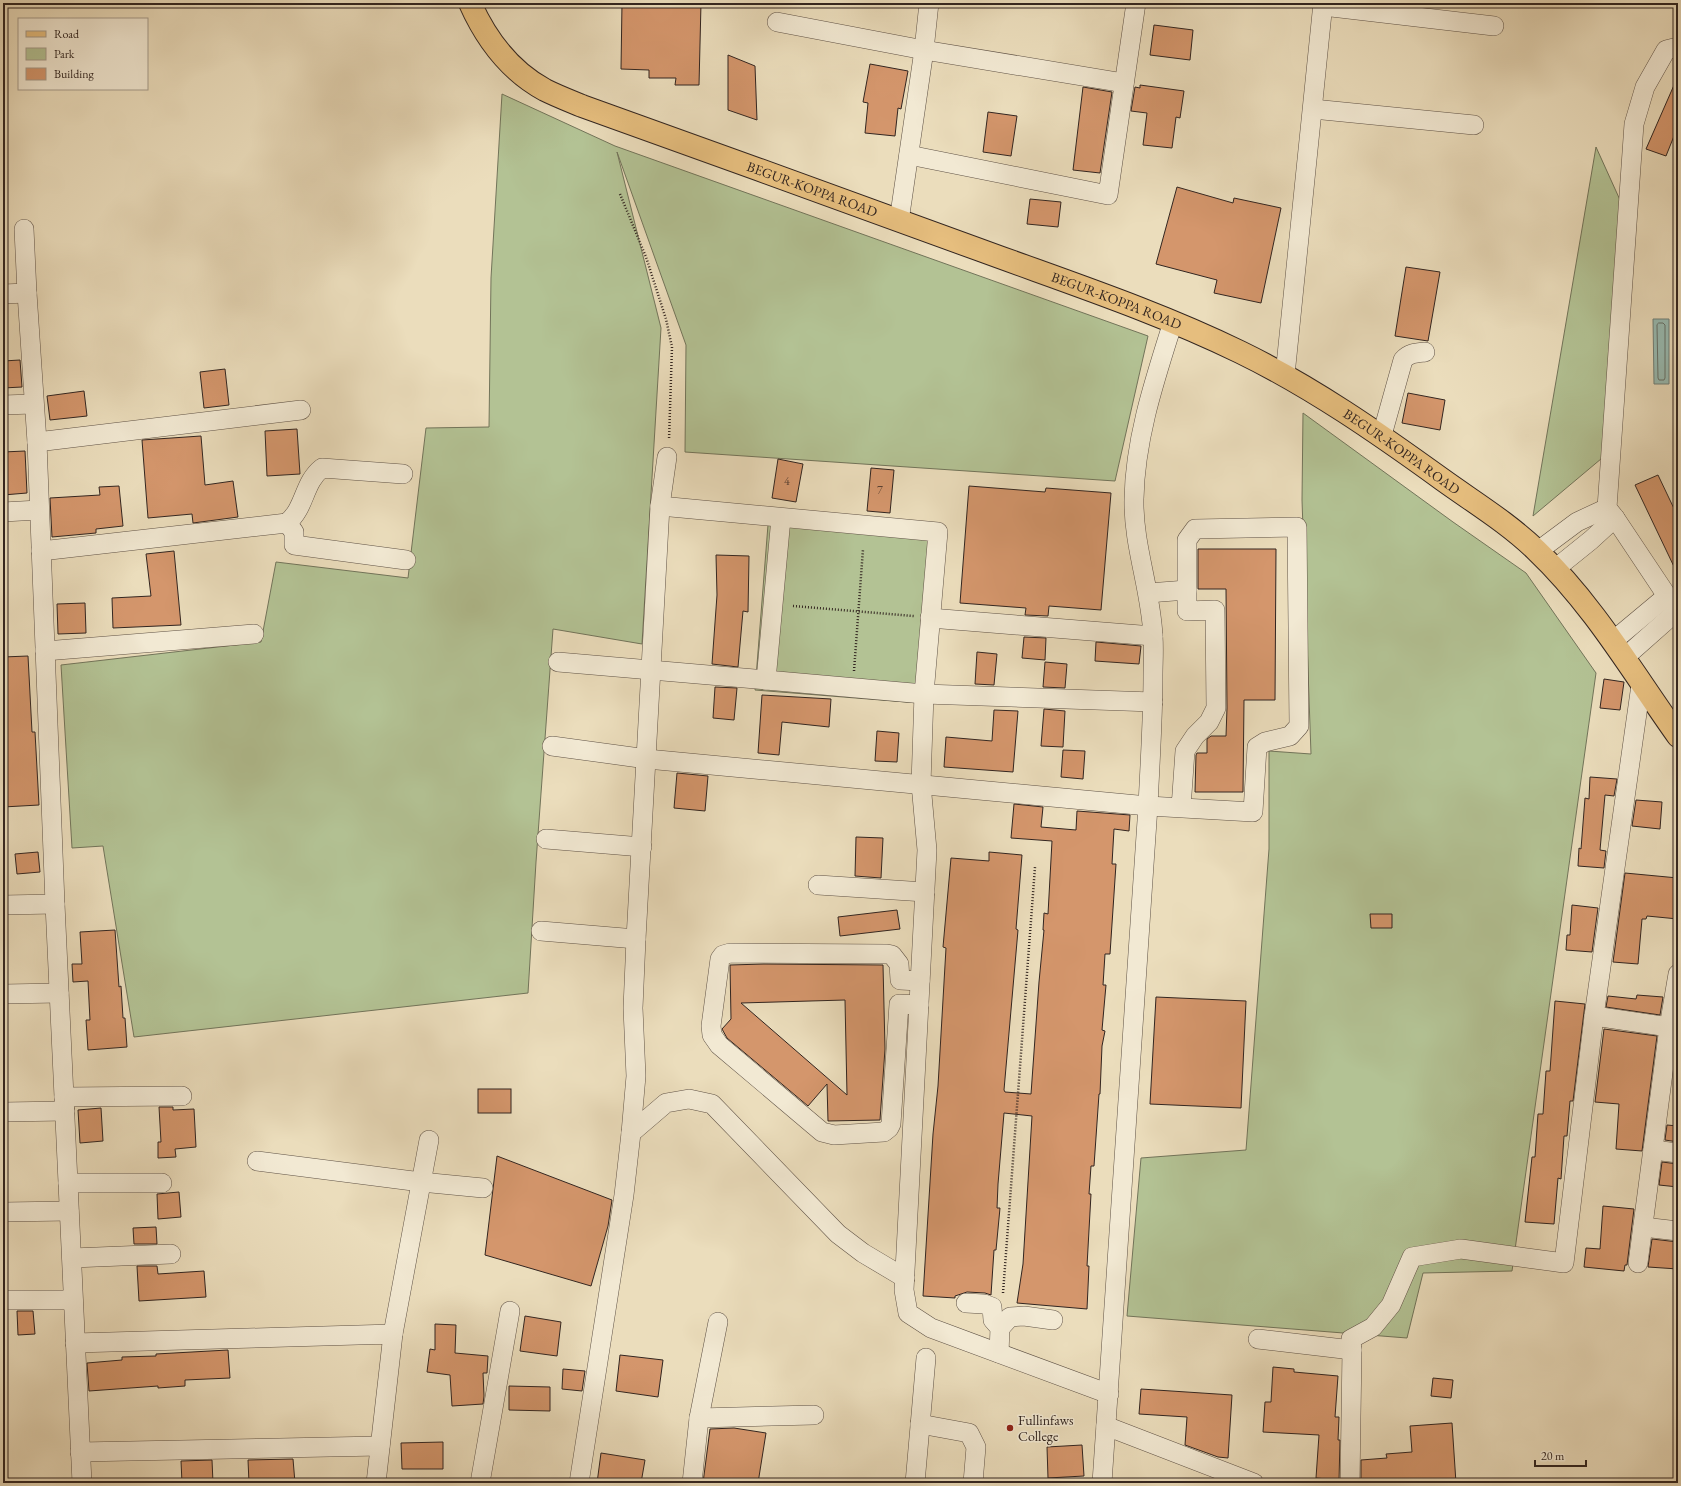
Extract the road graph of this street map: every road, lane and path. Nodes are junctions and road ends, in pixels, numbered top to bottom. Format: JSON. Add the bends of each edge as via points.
{"nodes":[{"id":1,"x":470,"y":3,"type":"edge"},
{"id":2,"x":929,"y":3,"type":"edge"},
{"id":3,"x":1136,"y":3,"type":"edge"},
{"id":4,"x":1323,"y":4,"type":"edge"},
{"id":5,"x":777,"y":22,"type":"dead end"},
{"id":6,"x":1494,"y":26,"type":"dead end"},
{"id":7,"x":1678,"y":47,"type":"edge"},
{"id":8,"x":924,"y":50,"type":"junction"},
{"id":9,"x":1124,"y":83,"type":"junction"},
{"id":10,"x":1312,"y":109,"type":"junction"},
{"id":11,"x":1474,"y":125,"type":"dead end"},
{"id":12,"x":909,"y":155,"type":"junction"},
{"id":13,"x":620,"y":194,"type":"dead end"},
{"id":14,"x":899,"y":221,"type":"junction"},
{"id":15,"x":24,"y":229,"type":"dead end"},
{"id":16,"x":27,"y":293,"type":"junction"},
{"id":17,"x":3,"y":294,"type":"edge"},
{"id":18,"x":1173,"y":322,"type":"junction"},
{"id":19,"x":1425,"y":352,"type":"dead end"},
{"id":20,"x":1285,"y":375,"type":"junction"},
{"id":21,"x":33,"y":404,"type":"junction"},
{"id":22,"x":3,"y":405,"type":"edge"},
{"id":23,"x":301,"y":410,"type":"dead end"},
{"id":24,"x":1382,"y":435,"type":"junction"},
{"id":25,"x":37,"y":442,"type":"junction"},
{"id":26,"x":667,"y":457,"type":"joint"},
{"id":27,"x":403,"y":474,"type":"dead end"},
{"id":28,"x":660,"y":506,"type":"junction"},
{"id":29,"x":39,"y":510,"type":"junction"},
{"id":30,"x":3,"y":512,"type":"edge"},
{"id":31,"x":1611,"y":513,"type":"junction"},
{"id":32,"x":781,"y":518,"type":"junction"},
{"id":33,"x":287,"y":523,"type":"junction"},
{"id":34,"x":864,"y":549,"type":"dead end"},
{"id":35,"x":41,"y":551,"type":"junction"},
{"id":36,"x":1538,"y":551,"type":"junction"},
{"id":37,"x":406,"y":560,"type":"dead end"},
{"id":38,"x":1555,"y":569,"type":"junction"},
{"id":39,"x":1187,"y":590,"type":"junction"},
{"id":40,"x":1148,"y":593,"type":"junction"},
{"id":41,"x":793,"y":606,"type":"dead end"},
{"id":42,"x":1674,"y":606,"type":"edge"},
{"id":43,"x":859,"y":612,"type":"junction"},
{"id":44,"x":930,"y":618,"type":"junction"},
{"id":45,"x":254,"y":634,"type":"dead end"},
{"id":46,"x":1153,"y":636,"type":"junction"},
{"id":47,"x":1618,"y":650,"type":"junction"},
{"id":48,"x":45,"y":651,"type":"junction"},
{"id":49,"x":558,"y":662,"type":"dead end"},
{"id":50,"x":651,"y":670,"type":"junction"},
{"id":51,"x":854,"y":675,"type":"dead end"},
{"id":52,"x":766,"y":680,"type":"junction"},
{"id":53,"x":1641,"y":685,"type":"junction"},
{"id":54,"x":924,"y":694,"type":"junction"},
{"id":55,"x":1153,"y":702,"type":"junction"},
{"id":56,"x":1678,"y":736,"type":"edge"},
{"id":57,"x":552,"y":746,"type":"dead end"},
{"id":58,"x":647,"y":758,"type":"junction"},
{"id":59,"x":921,"y":784,"type":"junction"},
{"id":60,"x":1148,"y":806,"type":"junction"},
{"id":61,"x":1181,"y":808,"type":"junction"},
{"id":62,"x":546,"y":839,"type":"dead end"},
{"id":63,"x":642,"y":847,"type":"junction"},
{"id":64,"x":1035,"y":867,"type":"dead end"},
{"id":65,"x":818,"y":885,"type":"dead end"},
{"id":66,"x":925,"y":892,"type":"junction"},
{"id":67,"x":55,"y":904,"type":"junction"},
{"id":68,"x":3,"y":905,"type":"edge"},
{"id":69,"x":541,"y":930,"type":"dead end"},
{"id":70,"x":636,"y":939,"type":"junction"},
{"id":71,"x":1678,"y":974,"type":"edge"},
{"id":72,"x":900,"y":980,"type":"junction"},
{"id":73,"x":920,"y":981,"type":"junction"},
{"id":74,"x":59,"y":993,"type":"junction"},
{"id":75,"x":3,"y":994,"type":"edge"},
{"id":76,"x":899,"y":1004,"type":"junction"},
{"id":77,"x":919,"y":1005,"type":"junction"},
{"id":78,"x":1594,"y":1016,"type":"junction"},
{"id":79,"x":1669,"y":1027,"type":"junction"},
{"id":80,"x":182,"y":1096,"type":"dead end"},
{"id":81,"x":64,"y":1104,"type":"junction"},
{"id":82,"x":3,"y":1112,"type":"edge"},
{"id":83,"x":631,"y":1133,"type":"junction"},
{"id":84,"x":428,"y":1140,"type":"dead end"},
{"id":85,"x":1653,"y":1150,"type":"junction"},
{"id":86,"x":1678,"y":1153,"type":"edge"},
{"id":87,"x":256,"y":1161,"type":"dead end"},
{"id":88,"x":421,"y":1182,"type":"junction"},
{"id":89,"x":68,"y":1183,"type":"junction"},
{"id":90,"x":162,"y":1183,"type":"dead end"},
{"id":91,"x":483,"y":1188,"type":"dead end"},
{"id":92,"x":69,"y":1211,"type":"junction"},
{"id":93,"x":3,"y":1212,"type":"edge"},
{"id":94,"x":1643,"y":1227,"type":"junction"},
{"id":95,"x":1678,"y":1231,"type":"edge"},
{"id":96,"x":171,"y":1254,"type":"dead end"},
{"id":97,"x":72,"y":1258,"type":"junction"},
{"id":98,"x":1638,"y":1263,"type":"dead end"},
{"id":99,"x":905,"y":1278,"type":"junction"},
{"id":100,"x":1002,"y":1299,"type":"dead end"},
{"id":101,"x":3,"y":1300,"type":"edge"},
{"id":102,"x":73,"y":1300,"type":"junction"},
{"id":103,"x":966,"y":1303,"type":"dead end"},
{"id":104,"x":510,"y":1311,"type":"dead end"},
{"id":105,"x":1053,"y":1320,"type":"dead end"},
{"id":106,"x":718,"y":1322,"type":"dead end"},
{"id":107,"x":1000,"y":1328,"type":"junction"},
{"id":108,"x":393,"y":1334,"type":"junction"},
{"id":109,"x":1258,"y":1339,"type":"dead end"},
{"id":110,"x":75,"y":1343,"type":"junction"},
{"id":111,"x":1352,"y":1350,"type":"junction"},
{"id":112,"x":998,"y":1353,"type":"junction"},
{"id":113,"x":926,"y":1358,"type":"dead end"},
{"id":114,"x":1109,"y":1394,"type":"junction"},
{"id":115,"x":814,"y":1415,"type":"dead end"},
{"id":116,"x":699,"y":1418,"type":"junction"},
{"id":117,"x":920,"y":1424,"type":"junction"},
{"id":118,"x":1106,"y":1426,"type":"junction"},
{"id":119,"x":380,"y":1446,"type":"junction"},
{"id":120,"x":80,"y":1452,"type":"junction"},
{"id":121,"x":82,"y":1483,"type":"edge"},
{"id":122,"x":376,"y":1483,"type":"edge"},
{"id":123,"x":480,"y":1483,"type":"edge"},
{"id":124,"x":579,"y":1483,"type":"edge"},
{"id":125,"x":692,"y":1483,"type":"edge"},
{"id":126,"x":915,"y":1483,"type":"edge"},
{"id":127,"x":973,"y":1483,"type":"edge"},
{"id":128,"x":1102,"y":1483,"type":"edge"},
{"id":129,"x":1254,"y":1483,"type":"edge"},
{"id":130,"x":1350,"y":1483,"type":"edge"}],
"edges":[{"from":1,"to":14,"type":"main road","name":"BEGUR-KOPPA ROAD","via":[[496,49],[524,76],[546,90],[582,106]]},
{"from":2,"to":8,"type":"street"},
{"from":3,"to":9,"type":"street"},
{"from":4,"to":6,"type":"street"},
{"from":4,"to":10,"type":"street"},
{"from":5,"to":8,"type":"street"},
{"from":7,"to":31,"type":"street","via":[[1666,50],[1656,66],[1645,87],[1634,124]]},
{"from":8,"to":9,"type":"street"},
{"from":8,"to":12,"type":"street"},
{"from":9,"to":12,"type":"street","via":[[1108,195]]},
{"from":10,"to":11,"type":"street"},
{"from":10,"to":20,"type":"street"},
{"from":12,"to":14,"type":"street"},
{"from":13,"to":26,"type":"path","via":[[646,257],[666,319],[672,347]]},
{"from":14,"to":18,"type":"main road","name":"BEGUR-KOPPA ROAD"},
{"from":15,"to":16,"type":"street"},
{"from":16,"to":17,"type":"street"},
{"from":16,"to":21,"type":"street"},
{"from":18,"to":20,"type":"main road","name":"BEGUR-KOPPA ROAD","via":[[1239,351]]},
{"from":18,"to":40,"type":"street","via":[[1150,396],[1139,452],[1134,499],[1135,522]]},
{"from":19,"to":24,"type":"street","via":[[1412,354],[1403,360]]},
{"from":20,"to":24,"type":"main road","name":"BEGUR-KOPPA ROAD"},
{"from":21,"to":22,"type":"street"},
{"from":21,"to":25,"type":"street"},
{"from":23,"to":25,"type":"street"},
{"from":24,"to":36,"type":"main road","name":"BEGUR-KOPPA ROAD","via":[[1516,532]]},
{"from":25,"to":29,"type":"street"},
{"from":26,"to":28,"type":"street"},
{"from":27,"to":33,"type":"street","via":[[322,468],[314,475],[296,516]]},
{"from":28,"to":32,"type":"street"},
{"from":28,"to":50,"type":"street"},
{"from":29,"to":30,"type":"street"},
{"from":29,"to":35,"type":"street"},
{"from":31,"to":36,"type":"street","via":[[1577,522]]},
{"from":31,"to":38,"type":"street","via":[[1592,540]]},
{"from":31,"to":42,"type":"street"},
{"from":32,"to":44,"type":"street","via":[[938,532]]},
{"from":32,"to":52,"type":"street"},
{"from":33,"to":35,"type":"street"},
{"from":33,"to":37,"type":"street","via":[[294,532],[294,545]]},
{"from":34,"to":43,"type":"path"},
{"from":35,"to":48,"type":"street"},
{"from":36,"to":38,"type":"main road","name":"BEGUR-KOPPA ROAD"},
{"from":38,"to":47,"type":"main road","name":"BEGUR-KOPPA ROAD","via":[[1602,625]]},
{"from":39,"to":40,"type":"street"},
{"from":39,"to":61,"type":"street","via":[[1187,611],[1215,610],[1216,708],[1209,722],[1185,751]]},
{"from":39,"to":61,"type":"street","via":[[1187,540],[1195,529],[1297,527],[1299,726],[1290,736],[1257,746],[1254,812]]},
{"from":40,"to":46,"type":"street"},
{"from":41,"to":43,"type":"path"},
{"from":42,"to":47,"type":"street"},
{"from":43,"to":44,"type":"path"},
{"from":43,"to":51,"type":"path"},
{"from":44,"to":46,"type":"street"},
{"from":44,"to":54,"type":"street"},
{"from":45,"to":48,"type":"street"},
{"from":46,"to":55,"type":"street"},
{"from":47,"to":53,"type":"main road","name":"BEGUR-KOPPA ROAD"},
{"from":48,"to":67,"type":"street"},
{"from":49,"to":50,"type":"street"},
{"from":50,"to":52,"type":"street"},
{"from":50,"to":58,"type":"street"},
{"from":52,"to":54,"type":"street"},
{"from":53,"to":56,"type":"main road","name":"BEGUR-KOPPA ROAD"},
{"from":53,"to":78,"type":"street"},
{"from":54,"to":55,"type":"street"},
{"from":54,"to":59,"type":"street"},
{"from":55,"to":60,"type":"street"},
{"from":57,"to":58,"type":"street"},
{"from":58,"to":59,"type":"street"},
{"from":58,"to":63,"type":"street"},
{"from":59,"to":60,"type":"street"},
{"from":59,"to":66,"type":"street","via":[[927,850]]},
{"from":60,"to":61,"type":"street"},
{"from":60,"to":114,"type":"street"},
{"from":62,"to":63,"type":"street"},
{"from":63,"to":70,"type":"street"},
{"from":64,"to":100,"type":"path"},
{"from":65,"to":66,"type":"street"},
{"from":66,"to":73,"type":"street"},
{"from":67,"to":68,"type":"street"},
{"from":67,"to":74,"type":"street"},
{"from":69,"to":70,"type":"street"},
{"from":70,"to":83,"type":"street","via":[[633,1008],[636,1076]]},
{"from":71,"to":79,"type":"street"},
{"from":72,"to":73,"type":"street"},
{"from":72,"to":76,"type":"street"},
{"from":72,"to":76,"type":"street","via":[[899,964],[892,955],[887,954],[723,955],[720,959],[712,1035],[719,1044],[822,1132],[834,1135],[884,1132],[891,1124]]},
{"from":73,"to":77,"type":"street"},
{"from":74,"to":75,"type":"street"},
{"from":74,"to":81,"type":"street"},
{"from":76,"to":77,"type":"street"},
{"from":77,"to":99,"type":"street"},
{"from":78,"to":79,"type":"street"},
{"from":78,"to":111,"type":"street","via":[[1564,1263],[1461,1249],[1412,1257],[1391,1305],[1373,1327],[1351,1340]]},
{"from":79,"to":85,"type":"street"},
{"from":80,"to":81,"type":"street"},
{"from":81,"to":82,"type":"street"},
{"from":81,"to":89,"type":"street"},
{"from":83,"to":99,"type":"street","via":[[666,1103],[689,1099],[712,1104],[838,1234],[863,1253]]},
{"from":83,"to":124,"type":"street","via":[[624,1195]]},
{"from":84,"to":88,"type":"street"},
{"from":85,"to":86,"type":"street"},
{"from":85,"to":94,"type":"street"},
{"from":87,"to":88,"type":"street"},
{"from":88,"to":91,"type":"street"},
{"from":88,"to":108,"type":"street"},
{"from":89,"to":90,"type":"street"},
{"from":89,"to":92,"type":"street"},
{"from":92,"to":93,"type":"street"},
{"from":92,"to":97,"type":"street"},
{"from":94,"to":95,"type":"street"},
{"from":94,"to":98,"type":"street"},
{"from":96,"to":97,"type":"street"},
{"from":97,"to":102,"type":"street"},
{"from":99,"to":112,"type":"street","via":[[904,1290],[908,1313],[931,1328]]},
{"from":101,"to":102,"type":"street"},
{"from":102,"to":110,"type":"street"},
{"from":103,"to":107,"type":"street","via":[[992,1307],[993,1320]]},
{"from":104,"to":123,"type":"street"},
{"from":105,"to":107,"type":"street","via":[[1010,1317]]},
{"from":106,"to":116,"type":"street"},
{"from":107,"to":112,"type":"street"},
{"from":108,"to":110,"type":"street"},
{"from":108,"to":119,"type":"street"},
{"from":109,"to":111,"type":"street"},
{"from":110,"to":120,"type":"street"},
{"from":111,"to":130,"type":"street"},
{"from":112,"to":114,"type":"street"},
{"from":113,"to":117,"type":"street"},
{"from":114,"to":118,"type":"street"},
{"from":115,"to":116,"type":"street"},
{"from":116,"to":125,"type":"street"},
{"from":117,"to":126,"type":"street"},
{"from":117,"to":127,"type":"street","via":[[969,1434],[976,1447]]},
{"from":118,"to":128,"type":"street"},
{"from":118,"to":129,"type":"street"},
{"from":119,"to":120,"type":"street"},
{"from":119,"to":122,"type":"street"},
{"from":120,"to":121,"type":"street"}]}
